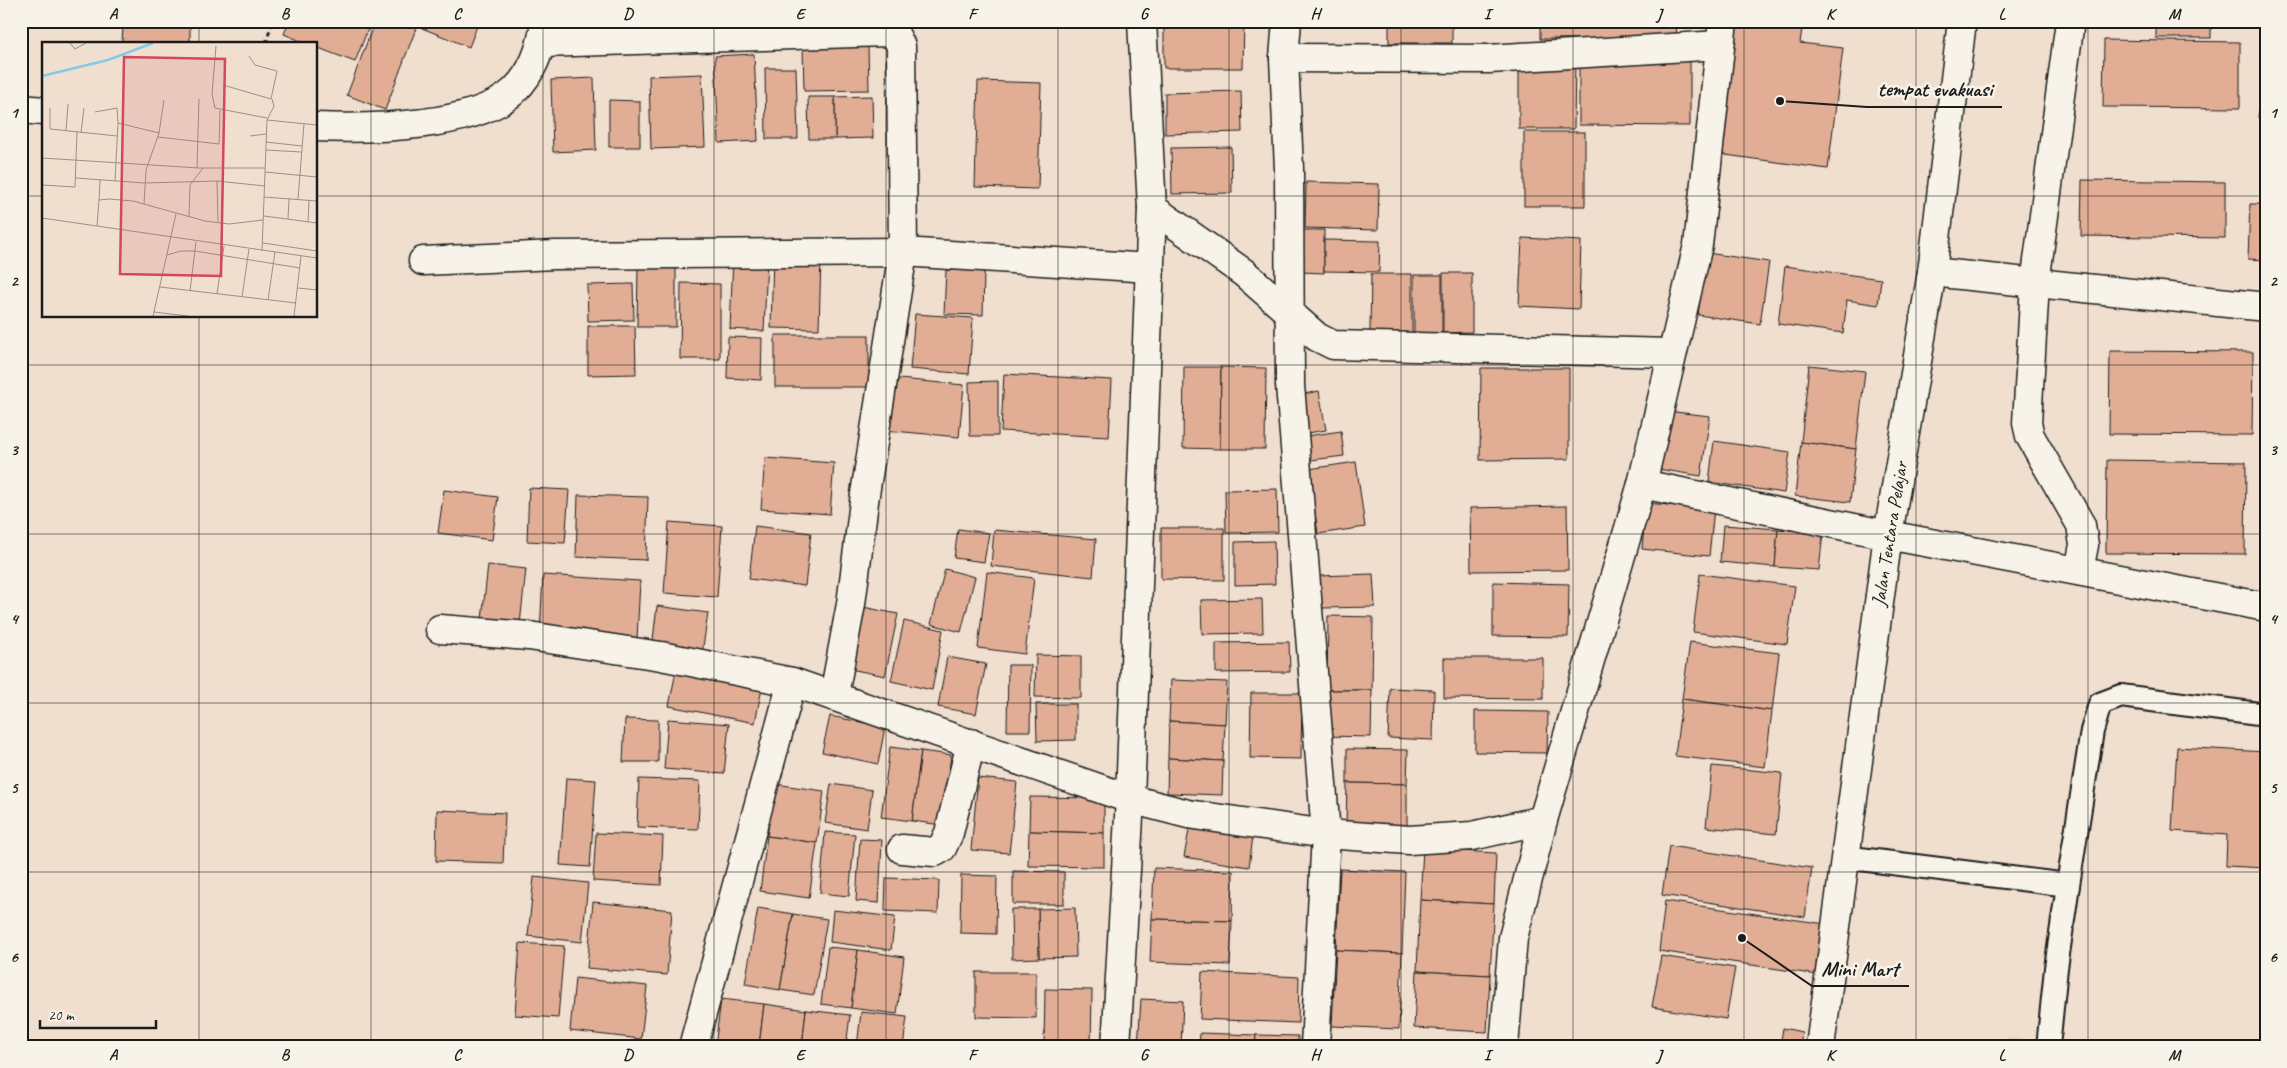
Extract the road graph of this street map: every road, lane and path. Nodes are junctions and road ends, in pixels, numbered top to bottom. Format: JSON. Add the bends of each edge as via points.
{"nodes":[{"id":1,"x":272,"y":21,"type":"edge"},
{"id":2,"x":1142,"y":21,"type":"edge"},
{"id":3,"x":1287,"y":21,"type":"edge"},
{"id":4,"x":1962,"y":21,"type":"edge"},
{"id":5,"x":2070,"y":21,"type":"edge"},
{"id":6,"x":544,"y":32,"type":"edge"},
{"id":7,"x":1721,"y":33,"type":"edge"},
{"id":8,"x":267,"y":42,"type":"edge"},
{"id":9,"x":1284,"y":58,"type":"junction"},
{"id":10,"x":21,"y":109,"type":"edge"},
{"id":11,"x":42,"y":111,"type":"edge"},
{"id":12,"x":318,"y":128,"type":"edge"},
{"id":13,"x":1151,"y":240,"type":"junction"},
{"id":14,"x":903,"y":252,"type":"junction"},
{"id":15,"x":423,"y":261,"type":"dead end"},
{"id":16,"x":1932,"y":272,"type":"junction"},
{"id":17,"x":2035,"y":283,"type":"junction"},
{"id":18,"x":2266,"y":307,"type":"edge"},
{"id":19,"x":1291,"y":323,"type":"junction"},
{"id":20,"x":1672,"y":353,"type":"junction"},
{"id":21,"x":1642,"y":484,"type":"junction"},
{"id":22,"x":1888,"y":535,"type":"junction"},
{"id":23,"x":2079,"y":572,"type":"junction"},
{"id":24,"x":2266,"y":607,"type":"edge"},
{"id":25,"x":440,"y":629,"type":"dead end"},
{"id":26,"x":792,"y":682,"type":"junction"},
{"id":27,"x":834,"y":695,"type":"junction"},
{"id":28,"x":2266,"y":715,"type":"edge"},
{"id":29,"x":971,"y":743,"type":"junction"},
{"id":30,"x":1130,"y":799,"type":"junction"},
{"id":31,"x":1543,"y":820,"type":"junction"},
{"id":32,"x":1326,"y":834,"type":"junction"},
{"id":33,"x":902,"y":849,"type":"dead end"},
{"id":34,"x":1844,"y":858,"type":"junction"},
{"id":35,"x":2068,"y":885,"type":"junction"},
{"id":36,"x":693,"y":1047,"type":"edge"},
{"id":37,"x":1116,"y":1047,"type":"edge"},
{"id":38,"x":1315,"y":1047,"type":"edge"},
{"id":39,"x":1504,"y":1047,"type":"edge"},
{"id":40,"x":1820,"y":1047,"type":"edge"},
{"id":41,"x":2048,"y":1047,"type":"edge"}],
"edges":[{"from":1,"to":8,"type":"path"},
{"from":2,"to":13,"type":"street"},
{"from":3,"to":9,"type":"street"},
{"from":4,"to":16,"type":"street","name":"Jalan Tentara Pelajar"},
{"from":5,"to":17,"type":"street"},
{"from":6,"to":12,"type":"street","via":[[530,72],[514,91],[489,105],[458,116],[408,126]]},
{"from":6,"to":14,"type":"street","via":[[894,34],[901,46]]},
{"from":7,"to":9,"type":"street","via":[[1490,59]]},
{"from":7,"to":20,"type":"street","via":[[1698,245]]},
{"from":9,"to":19,"type":"street"},
{"from":10,"to":11,"type":"street"},
{"from":13,"to":14,"type":"street"},
{"from":13,"to":19,"type":"street","via":[[1244,273]]},
{"from":13,"to":30,"type":"street"},
{"from":14,"to":15,"type":"street","via":[[555,255]]},
{"from":14,"to":27,"type":"street","via":[[851,604]]},
{"from":16,"to":17,"type":"street"},
{"from":16,"to":22,"type":"street","name":"Jalan Tentara Pelajar"},
{"from":17,"to":18,"type":"street"},
{"from":17,"to":23,"type":"street","via":[[2028,431],[2081,525],[2084,545]]},
{"from":19,"to":20,"type":"street","via":[[1333,345]]},
{"from":19,"to":32,"type":"street","via":[[1290,385]]},
{"from":20,"to":21,"type":"street"},
{"from":21,"to":22,"type":"street"},
{"from":21,"to":31,"type":"street"},
{"from":22,"to":23,"type":"street"},
{"from":22,"to":34,"type":"street","name":"Jalan Tentara Pelajar"},
{"from":23,"to":24,"type":"street"},
{"from":25,"to":26,"type":"street","via":[[539,638],[661,656]]},
{"from":26,"to":27,"type":"street"},
{"from":26,"to":36,"type":"street"},
{"from":27,"to":29,"type":"street"},
{"from":28,"to":35,"type":"lane","via":[[2122,696],[2100,704],[2092,731]]},
{"from":29,"to":30,"type":"street"},
{"from":29,"to":33,"type":"street","via":[[949,833],[942,848],[935,852]]},
{"from":30,"to":32,"type":"street","via":[[1188,814]]},
{"from":30,"to":37,"type":"street"},
{"from":31,"to":32,"type":"street","via":[[1472,836],[1409,840]]},
{"from":31,"to":39,"type":"street","via":[[1512,938]]},
{"from":32,"to":38,"type":"street"},
{"from":34,"to":35,"type":"lane"},
{"from":34,"to":40,"type":"street","name":"Jalan Tentara Pelajar"},
{"from":35,"to":41,"type":"lane"}]}
